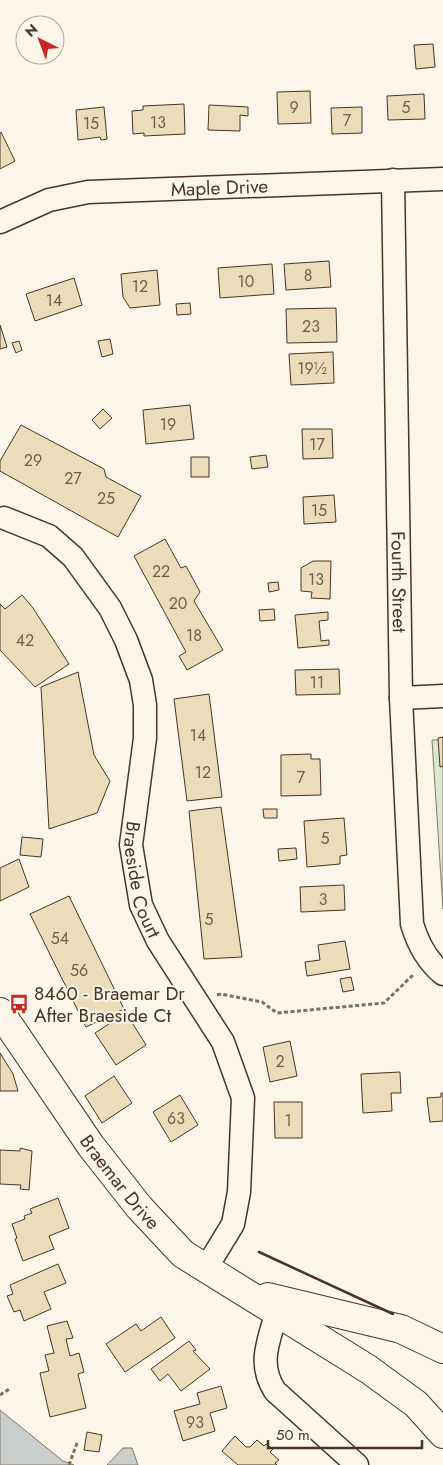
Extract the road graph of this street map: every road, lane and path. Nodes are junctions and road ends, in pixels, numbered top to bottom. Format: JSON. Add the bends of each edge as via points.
{"nodes":[{"id":1,"x":443,"y":179,"type":"edge"},
{"id":2,"x":393,"y":180,"type":"junction"},
{"id":3,"x":0,"y":222,"type":"edge"},
{"id":4,"x":4,"y":518,"type":"dead end"},
{"id":5,"x":443,"y":696,"type":"edge"},
{"id":6,"x":400,"y":698,"type":"junction"},
{"id":7,"x":438,"y":970,"type":"edge"},
{"id":8,"x":199,"y":1002,"type":"junction"},
{"id":9,"x":0,"y":1012,"type":"edge"},
{"id":10,"x":206,"y":1270,"type":"junction"},
{"id":11,"x":244,"y":1291,"type":"junction"},
{"id":12,"x":277,"y":1311,"type":"junction"},
{"id":13,"x":443,"y":1349,"type":"edge"},
{"id":14,"x":11,"y":1388,"type":"dead end"},
{"id":15,"x":0,"y":1395,"type":"edge"},
{"id":16,"x":443,"y":1434,"type":"edge"},
{"id":17,"x":77,"y":1443,"type":"dead end"},
{"id":18,"x":69,"y":1465,"type":"edge"},
{"id":19,"x":358,"y":1465,"type":"edge"}],
"edges":[{"from":1,"to":2,"type":"street","name":"Maple Drive"},
{"from":2,"to":3,"type":"street","name":"Maple Drive","via":[[88,192],[49,200]]},
{"from":2,"to":6,"type":"street","name":"Fourth Street"},
{"from":4,"to":8,"type":"street","name":"Braeside Court","via":[[49,536],[73,557],[110,608],[126,640],[141,680],[145,705],[145,738],[131,845],[134,872],[141,905],[158,941]]},
{"from":5,"to":6,"type":"street"},
{"from":6,"to":7,"type":"street","name":"Fourth Street","via":[[412,924],[420,947]]},
{"from":7,"to":8,"type":"path","via":[[384,1003],[277,1013],[262,1002],[221,994]]},
{"from":8,"to":10,"type":"street","name":"Braeside Court","via":[[223,1042],[242,1098],[240,1192],[233,1224]]},
{"from":9,"to":10,"type":"main road","name":"Braemar Drive","via":[[91,1146],[139,1207],[183,1254]]},
{"from":10,"to":11,"type":"main road","name":"Braemar Drive"},
{"from":11,"to":12,"type":"main road","name":"Braemar Drive"},
{"from":11,"to":13,"type":"main road","via":[[401,1329]]},
{"from":12,"to":16,"type":"main road","name":"Braemar Drive","via":[[368,1368],[416,1404]]},
{"from":12,"to":19,"type":"street","via":[[265,1353],[267,1378],[275,1391]]},
{"from":14,"to":15,"type":"path"},
{"from":17,"to":18,"type":"path"}]}
